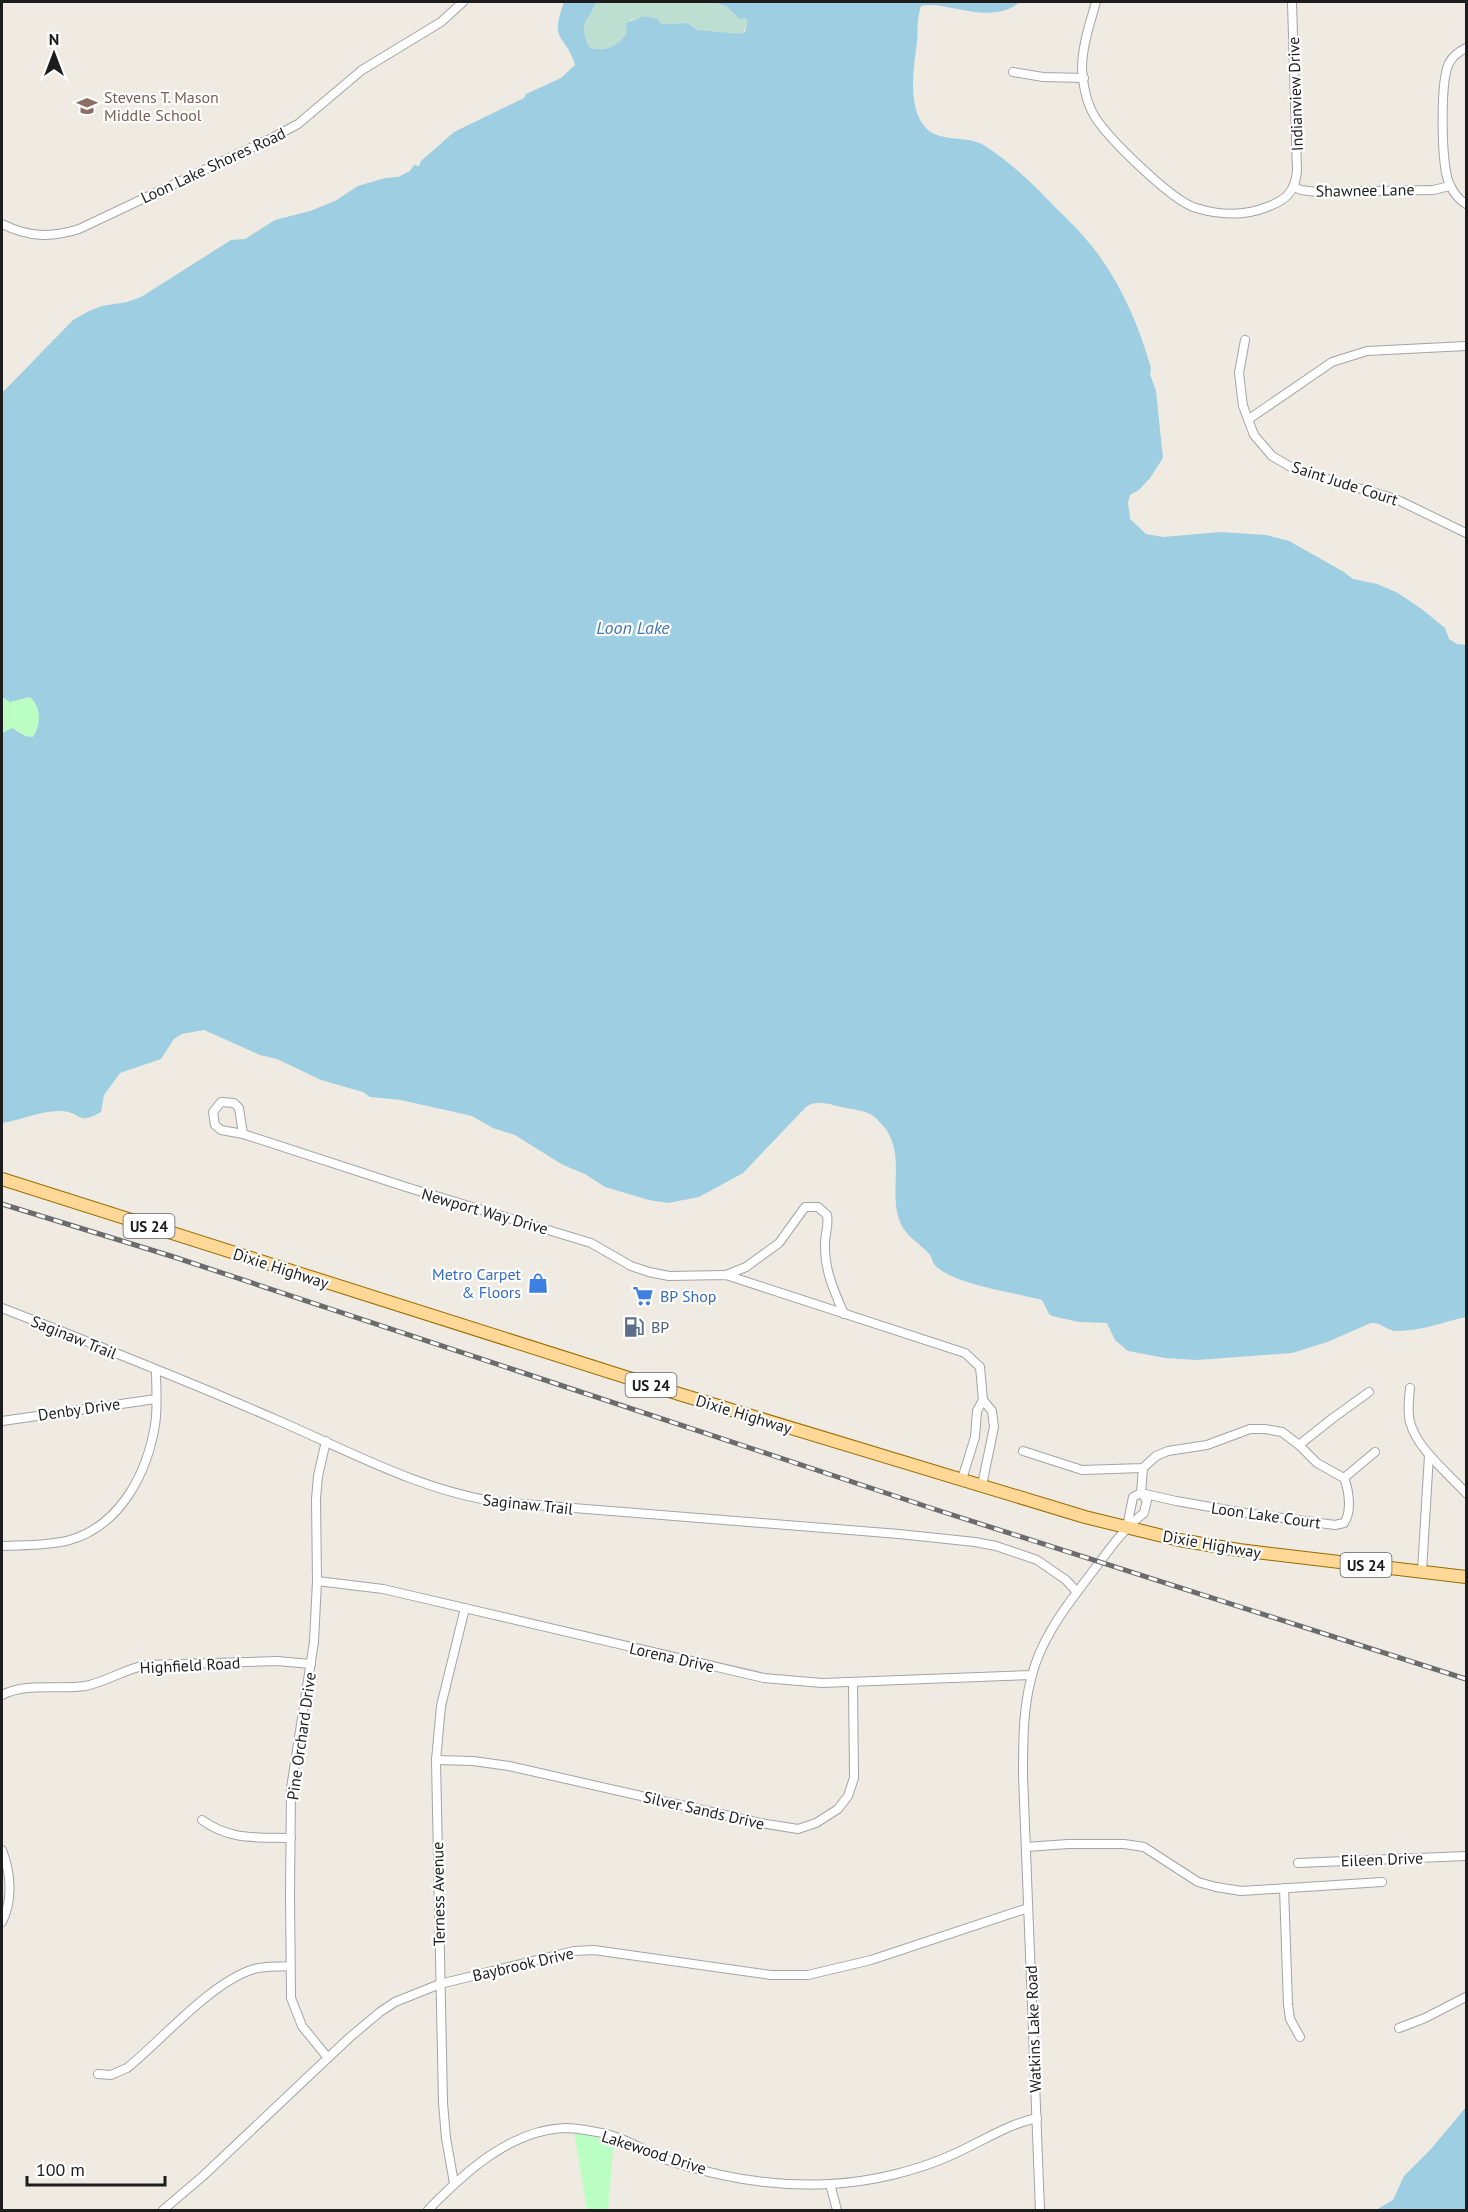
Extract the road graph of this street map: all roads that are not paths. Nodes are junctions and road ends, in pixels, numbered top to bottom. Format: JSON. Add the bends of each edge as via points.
{"nodes":[{"id":1,"x":464,"y":2,"type":"edge"},
{"id":2,"x":1096,"y":2,"type":"edge"},
{"id":3,"x":1292,"y":2,"type":"edge"},
{"id":4,"x":1467,"y":48,"type":"edge"},
{"id":5,"x":1013,"y":72,"type":"dead end"},
{"id":6,"x":1084,"y":78,"type":"junction"},
{"id":7,"x":1450,"y":186,"type":"junction"},
{"id":8,"x":1294,"y":187,"type":"junction"},
{"id":9,"x":1467,"y":204,"type":"edge"},
{"id":10,"x":2,"y":224,"type":"edge"},
{"id":11,"x":1245,"y":340,"type":"dead end"},
{"id":12,"x":1467,"y":346,"type":"edge"},
{"id":13,"x":1249,"y":419,"type":"junction"},
{"id":14,"x":1467,"y":533,"type":"edge"},
{"id":15,"x":243,"y":1134,"type":"dead end"},
{"id":16,"x":2,"y":1179,"type":"edge"},
{"id":17,"x":726,"y":1275,"type":"junction"},
{"id":18,"x":2,"y":1308,"type":"edge"},
{"id":19,"x":844,"y":1314,"type":"junction"},
{"id":20,"x":156,"y":1370,"type":"junction"},
{"id":21,"x":1410,"y":1388,"type":"dead end"},
{"id":22,"x":1369,"y":1392,"type":"dead end"},
{"id":23,"x":156,"y":1399,"type":"junction"},
{"id":24,"x":984,"y":1400,"type":"junction"},
{"id":25,"x":2,"y":1421,"type":"edge"},
{"id":26,"x":326,"y":1441,"type":"junction"},
{"id":27,"x":1299,"y":1445,"type":"junction"},
{"id":28,"x":1023,"y":1451,"type":"dead end"},
{"id":29,"x":1375,"y":1452,"type":"dead end"},
{"id":30,"x":1429,"y":1455,"type":"junction"},
{"id":31,"x":1143,"y":1468,"type":"junction"},
{"id":32,"x":1344,"y":1478,"type":"junction"},
{"id":33,"x":962,"y":1479,"type":"junction"},
{"id":34,"x":982,"y":1485,"type":"junction"},
{"id":35,"x":1141,"y":1493,"type":"junction"},
{"id":36,"x":1467,"y":1493,"type":"edge"},
{"id":37,"x":1127,"y":1527,"type":"junction"},
{"id":38,"x":2,"y":1546,"type":"edge"},
{"id":39,"x":1422,"y":1571,"type":"junction"},
{"id":40,"x":1467,"y":1577,"type":"edge"},
{"id":41,"x":317,"y":1581,"type":"junction"},
{"id":42,"x":1077,"y":1592,"type":"junction"},
{"id":43,"x":465,"y":1608,"type":"junction"},
{"id":44,"x":311,"y":1664,"type":"junction"},
{"id":45,"x":1032,"y":1675,"type":"junction"},
{"id":46,"x":853,"y":1682,"type":"junction"},
{"id":47,"x":2,"y":1695,"type":"edge"},
{"id":48,"x":436,"y":1760,"type":"junction"},
{"id":49,"x":202,"y":1820,"type":"dead end"},
{"id":50,"x":291,"y":1838,"type":"junction"},
{"id":51,"x":1026,"y":1847,"type":"junction"},
{"id":52,"x":2,"y":1850,"type":"edge"},
{"id":53,"x":1467,"y":1856,"type":"edge"},
{"id":54,"x":1298,"y":1863,"type":"dead end"},
{"id":55,"x":1382,"y":1882,"type":"dead end"},
{"id":56,"x":1284,"y":1888,"type":"junction"},
{"id":57,"x":1028,"y":1908,"type":"junction"},
{"id":58,"x":2,"y":1922,"type":"edge"},
{"id":59,"x":291,"y":1966,"type":"junction"},
{"id":60,"x":440,"y":1984,"type":"junction"},
{"id":61,"x":1467,"y":1996,"type":"edge"},
{"id":62,"x":1399,"y":2028,"type":"dead end"},
{"id":63,"x":1300,"y":2037,"type":"dead end"},
{"id":64,"x":328,"y":2058,"type":"junction"},
{"id":65,"x":98,"y":2074,"type":"dead end"},
{"id":66,"x":1037,"y":2118,"type":"junction"},
{"id":67,"x":454,"y":2183,"type":"junction"},
{"id":68,"x":830,"y":2184,"type":"junction"},
{"id":69,"x":163,"y":2211,"type":"edge"},
{"id":70,"x":428,"y":2211,"type":"edge"},
{"id":71,"x":837,"y":2211,"type":"edge"},
{"id":72,"x":1040,"y":2211,"type":"edge"}],
"edges":[{"from":1,"to":10,"type":"street","name":"Loon Lake Shores Road","via":[[441,22],[362,70],[298,124],[272,138],[79,229],[44,236]]},
{"from":2,"to":6,"type":"street","name":"Shawnee Lane","via":[[1085,44]]},
{"from":3,"to":8,"type":"street","name":"Indianview Drive","via":[[1297,171]]},
{"from":4,"to":7,"type":"street","via":[[1450,62],[1443,92],[1443,135]]},
{"from":5,"to":6,"type":"street"},
{"from":6,"to":8,"type":"street","name":"Shawnee Lane","via":[[1095,117],[1121,148],[1193,207],[1221,214],[1261,209],[1286,199]]},
{"from":7,"to":8,"type":"street","name":"Shawnee Lane","via":[[1433,190],[1317,192]]},
{"from":7,"to":9,"type":"street"},
{"from":11,"to":13,"type":"street","name":"Saint Jude Court","via":[[1239,373],[1243,406]]},
{"from":12,"to":13,"type":"street","via":[[1367,351],[1332,362]]},
{"from":13,"to":14,"type":"street","name":"Saint Jude Court","via":[[1261,446],[1296,470],[1396,499]]},
{"from":15,"to":17,"type":"street","name":"Newport Way Drive","via":[[448,1201],[574,1237],[649,1272],[669,1276]]},
{"from":16,"to":33,"type":"main road","name":"Dixie Highway","number":"US 24","via":[[679,1394]]},
{"from":17,"to":19,"type":"street","name":"Newport Way Drive"},
{"from":17,"to":19,"type":"street","name":"Newport Way Drive","via":[[746,1268],[779,1243],[805,1207],[818,1207],[827,1215],[826,1261]]},
{"from":18,"to":20,"type":"street","name":"Saginaw Trail"},
{"from":19,"to":24,"type":"street","name":"Newport Way Drive","via":[[965,1353],[980,1367]]},
{"from":20,"to":23,"type":"street"},
{"from":20,"to":26,"type":"street","name":"Saginaw Trail"},
{"from":21,"to":30,"type":"street","via":[[1410,1425]]},
{"from":22,"to":27,"type":"street"},
{"from":23,"to":25,"type":"street","name":"Denby Drive"},
{"from":23,"to":38,"type":"street","via":[[146,1461],[119,1508],[90,1531],[70,1540]]},
{"from":24,"to":33,"type":"street","name":"Newport Way Drive","via":[[977,1411],[975,1437]]},
{"from":24,"to":34,"type":"street","name":"Newport Way Drive","via":[[992,1411],[994,1427]]},
{"from":26,"to":41,"type":"street","name":"Pine Orchard Drive","via":[[316,1499]]},
{"from":26,"to":42,"type":"street","name":"Saginaw Trail","via":[[439,1489],[475,1499],[899,1534],[996,1546],[1037,1560]]},
{"from":27,"to":31,"type":"street","via":[[1282,1432],[1250,1430],[1207,1445],[1168,1451]]},
{"from":27,"to":32,"type":"street","via":[[1317,1463]]},
{"from":28,"to":31,"type":"street","via":[[1082,1470]]},
{"from":29,"to":32,"type":"street"},
{"from":30,"to":36,"type":"street"},
{"from":30,"to":39,"type":"street"},
{"from":31,"to":35,"type":"street","name":"Watkins Lake Road"},
{"from":32,"to":35,"type":"street","name":"Loon Lake Court","via":[[1348,1514],[1340,1525],[1245,1513]]},
{"from":33,"to":34,"type":"main road","name":"Dixie Highway","number":"US 24"},
{"from":34,"to":37,"type":"main road","name":"Dixie Highway","number":"US 24"},
{"from":35,"to":37,"type":"street","name":"Watkins Lake Road","via":[[1133,1497]]},
{"from":35,"to":37,"type":"street","name":"Watkins Lake Road","via":[[1147,1500],[1144,1513]]},
{"from":37,"to":39,"type":"main road","name":"Dixie Highway","number":"US 24","via":[[1239,1550]]},
{"from":37,"to":42,"type":"street","name":"Watkins Lake Road"},
{"from":39,"to":40,"type":"main road","name":"Dixie Highway","number":"US 24"},
{"from":41,"to":43,"type":"street","name":"Lorena Drive","via":[[383,1589]]},
{"from":41,"to":44,"type":"street","name":"Pine Orchard Drive"},
{"from":42,"to":45,"type":"street","name":"Watkins Lake Road","via":[[1049,1633]]},
{"from":43,"to":46,"type":"street","name":"Lorena Drive","via":[[764,1678]]},
{"from":43,"to":48,"type":"street","name":"Terness Avenue","via":[[441,1706]]},
{"from":44,"to":47,"type":"street","name":"Highfield Road","via":[[277,1661],[146,1665],[84,1686],[18,1689]]},
{"from":44,"to":50,"type":"street","name":"Pine Orchard Drive","via":[[291,1788]]},
{"from":45,"to":46,"type":"street","name":"Lorena Drive"},
{"from":45,"to":51,"type":"street","name":"Watkins Lake Road","via":[[1023,1728]]},
{"from":46,"to":48,"type":"street","name":"Silver Sands Drive","via":[[854,1778],[848,1796],[831,1814],[798,1829],[509,1766]]},
{"from":48,"to":60,"type":"street","name":"Terness Avenue"},
{"from":49,"to":50,"type":"street","via":[[223,1833]]},
{"from":50,"to":59,"type":"street","name":"Pine Orchard Drive"},
{"from":51,"to":56,"type":"street","via":[[1144,1847],[1198,1882],[1241,1891]]},
{"from":51,"to":57,"type":"street","name":"Watkins Lake Road"},
{"from":52,"to":58,"type":"street","via":[[10,1893]]},
{"from":53,"to":54,"type":"street","name":"Eileen Drive"},
{"from":55,"to":56,"type":"street"},
{"from":56,"to":63,"type":"street","via":[[1288,2005],[1290,2019]]},
{"from":57,"to":60,"type":"street","name":"Baybrook Drive","via":[[872,1960],[807,1975],[771,1975],[594,1950],[574,1951]]},
{"from":57,"to":66,"type":"street","name":"Watkins Lake Road"},
{"from":59,"to":64,"type":"street","name":"Pine Orchard Drive","via":[[291,1998],[302,2026]]},
{"from":59,"to":65,"type":"street","via":[[256,1969],[219,1986],[127,2068],[111,2075]]},
{"from":60,"to":64,"type":"street","name":"Baybrook Drive","via":[[395,2002]]},
{"from":60,"to":67,"type":"street","name":"Terness Avenue","via":[[446,2138]]},
{"from":61,"to":62,"type":"street"},
{"from":64,"to":69,"type":"street","name":"Baybrook Drive"},
{"from":66,"to":68,"type":"street","name":"Lakewood Drive","via":[[932,2163]]},
{"from":66,"to":72,"type":"street","name":"Watkins Lake Road"},
{"from":67,"to":68,"type":"street","name":"Lakewood Drive","via":[[506,2146],[527,2136],[566,2128],[602,2133],[673,2162],[726,2175],[765,2183]]},
{"from":67,"to":70,"type":"street","name":"Lakewood Drive"},
{"from":68,"to":71,"type":"street"}]}
